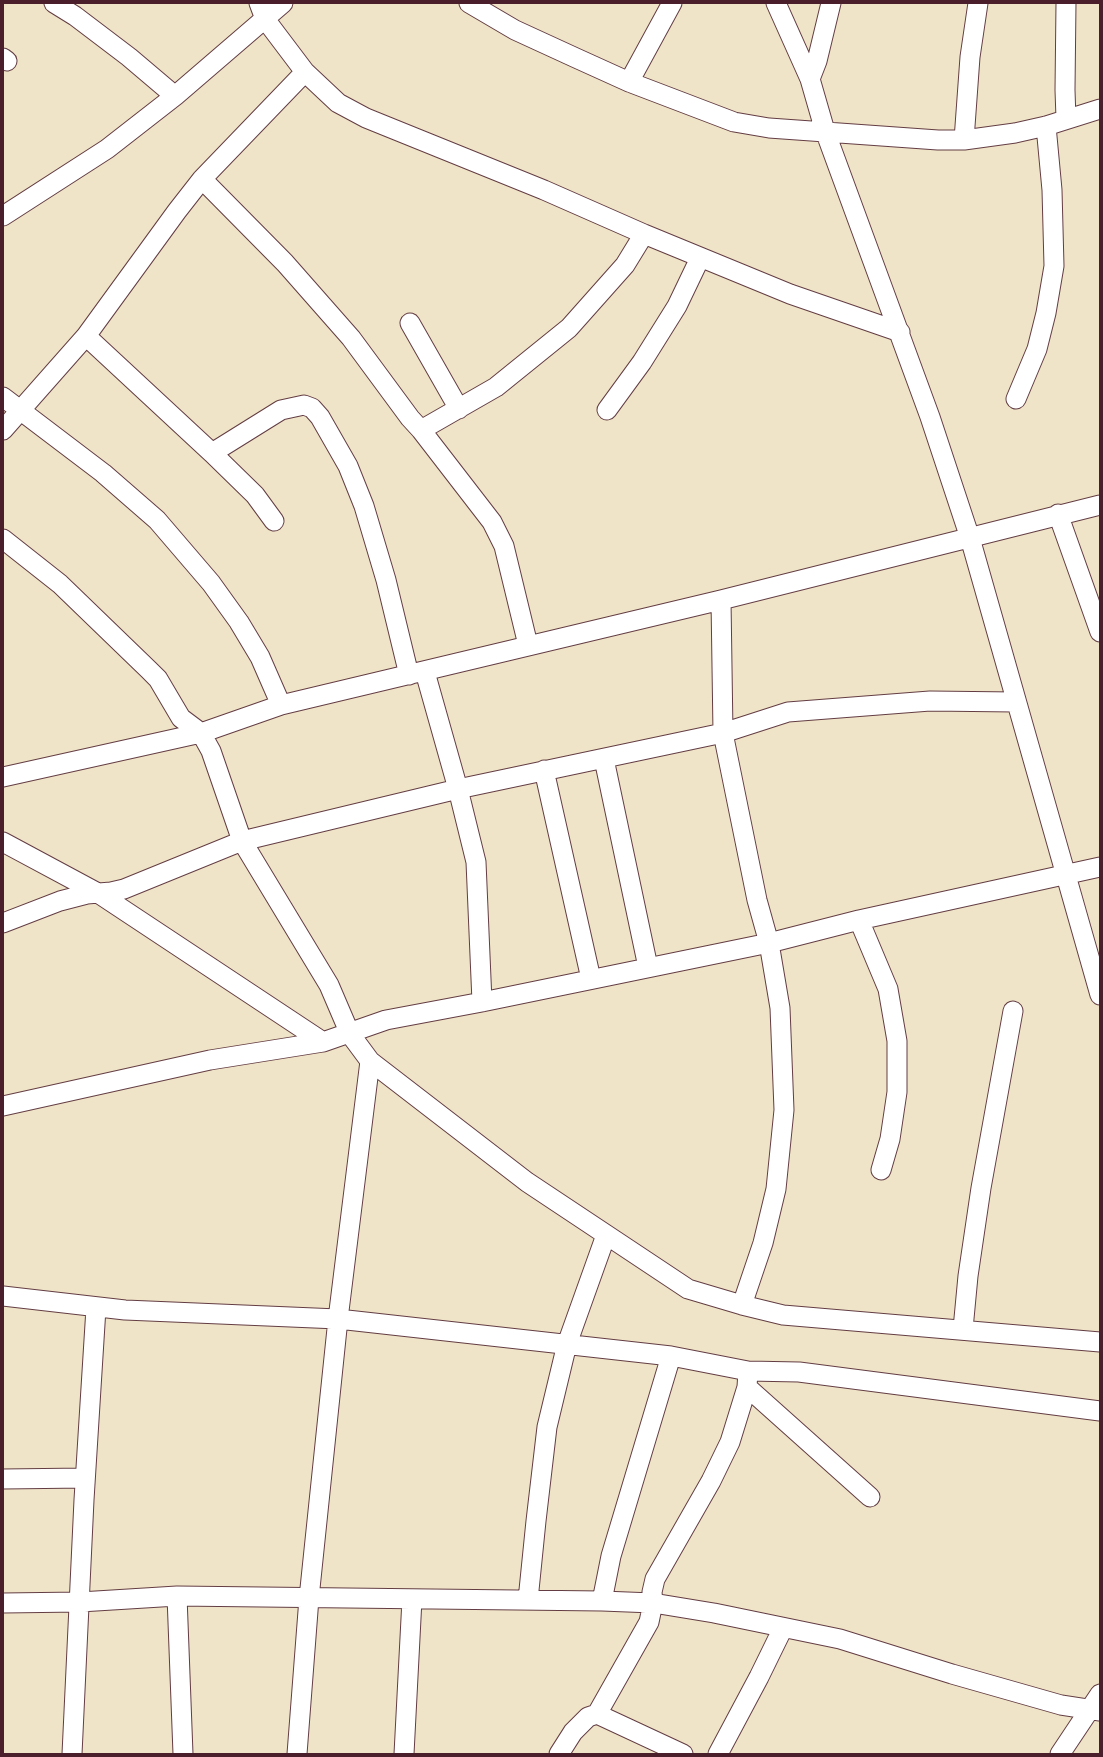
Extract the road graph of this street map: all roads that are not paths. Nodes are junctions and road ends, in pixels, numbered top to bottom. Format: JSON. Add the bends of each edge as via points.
{"nodes":[{"id":1,"x":54,"y":3,"type":"edge"},
{"id":2,"x":283,"y":3,"type":"edge"},
{"id":3,"x":469,"y":3,"type":"edge"},
{"id":4,"x":672,"y":3,"type":"edge"},
{"id":5,"x":776,"y":3,"type":"edge"},
{"id":6,"x":831,"y":3,"type":"edge"},
{"id":7,"x":978,"y":3,"type":"edge"},
{"id":8,"x":1066,"y":3,"type":"edge"},
{"id":9,"x":262,"y":11,"type":"edge"},
{"id":10,"x":305,"y":72,"type":"junction"},
{"id":11,"x":810,"y":79,"type":"junction"},
{"id":12,"x":629,"y":82,"type":"junction"},
{"id":13,"x":175,"y":96,"type":"junction"},
{"id":14,"x":1100,"y":109,"type":"edge"},
{"id":15,"x":1066,"y":119,"type":"junction"},
{"id":16,"x":1046,"y":126,"type":"junction"},
{"id":17,"x":825,"y":131,"type":"junction"},
{"id":18,"x":964,"y":140,"type":"junction"},
{"id":19,"x":202,"y":179,"type":"junction"},
{"id":20,"x":3,"y":216,"type":"edge"},
{"id":21,"x":644,"y":234,"type":"junction"},
{"id":22,"x":700,"y":258,"type":"junction"},
{"id":23,"x":410,"y":323,"type":"dead end"},
{"id":24,"x":900,"y":332,"type":"junction"},
{"id":25,"x":86,"y":336,"type":"junction"},
{"id":26,"x":3,"y":397,"type":"edge"},
{"id":27,"x":1016,"y":399,"type":"dead end"},
{"id":28,"x":459,"y":409,"type":"junction"},
{"id":29,"x":607,"y":410,"type":"dead end"},
{"id":30,"x":21,"y":411,"type":"junction"},
{"id":31,"x":3,"y":430,"type":"edge"},
{"id":32,"x":421,"y":430,"type":"junction"},
{"id":33,"x":212,"y":453,"type":"junction"},
{"id":34,"x":1100,"y":505,"type":"edge"},
{"id":35,"x":1058,"y":514,"type":"junction"},
{"id":36,"x":274,"y":521,"type":"dead end"},
{"id":37,"x":970,"y":538,"type":"junction"},
{"id":38,"x":3,"y":539,"type":"edge"},
{"id":39,"x":721,"y":600,"type":"junction"},
{"id":40,"x":1100,"y":632,"type":"edge"},
{"id":41,"x":528,"y":645,"type":"junction"},
{"id":42,"x":417,"y":674,"type":"junction"},
{"id":43,"x":1015,"y":702,"type":"junction"},
{"id":44,"x":281,"y":705,"type":"junction"},
{"id":45,"x":201,"y":733,"type":"junction"},
{"id":46,"x":723,"y":733,"type":"junction"},
{"id":47,"x":604,"y":759,"type":"junction"},
{"id":48,"x":544,"y":770,"type":"junction"},
{"id":49,"x":3,"y":777,"type":"edge"},
{"id":50,"x":458,"y":789,"type":"junction"},
{"id":51,"x":242,"y":841,"type":"junction"},
{"id":52,"x":3,"y":842,"type":"edge"},
{"id":53,"x":1100,"y":867,"type":"edge"},
{"id":54,"x":1066,"y":875,"type":"junction"},
{"id":55,"x":98,"y":893,"type":"junction"},
{"id":56,"x":859,"y":920,"type":"junction"},
{"id":57,"x":3,"y":923,"type":"edge"},
{"id":58,"x":769,"y":943,"type":"junction"},
{"id":59,"x":648,"y":967,"type":"junction"},
{"id":60,"x":591,"y":980,"type":"junction"},
{"id":61,"x":1100,"y":994,"type":"edge"},
{"id":62,"x":482,"y":1002,"type":"junction"},
{"id":63,"x":1013,"y":1011,"type":"dead end"},
{"id":64,"x":350,"y":1034,"type":"junction"},
{"id":65,"x":323,"y":1042,"type":"junction"},
{"id":66,"x":370,"y":1060,"type":"junction"},
{"id":67,"x":3,"y":1106,"type":"edge"},
{"id":68,"x":881,"y":1170,"type":"dead end"},
{"id":69,"x":606,"y":1235,"type":"junction"},
{"id":70,"x":3,"y":1296,"type":"edge"},
{"id":71,"x":742,"y":1305,"type":"junction"},
{"id":72,"x":96,"y":1308,"type":"junction"},
{"id":73,"x":338,"y":1319,"type":"junction"},
{"id":74,"x":963,"y":1329,"type":"junction"},
{"id":75,"x":1100,"y":1342,"type":"edge"},
{"id":76,"x":567,"y":1344,"type":"junction"},
{"id":77,"x":671,"y":1356,"type":"junction"},
{"id":78,"x":747,"y":1379,"type":"junction"},
{"id":79,"x":1100,"y":1410,"type":"edge"},
{"id":80,"x":85,"y":1478,"type":"junction"},
{"id":81,"x":3,"y":1480,"type":"edge"},
{"id":82,"x":870,"y":1497,"type":"dead end"},
{"id":83,"x":177,"y":1596,"type":"junction"},
{"id":84,"x":310,"y":1598,"type":"junction"},
{"id":85,"x":412,"y":1599,"type":"junction"},
{"id":86,"x":528,"y":1600,"type":"junction"},
{"id":87,"x":602,"y":1601,"type":"junction"},
{"id":88,"x":80,"y":1602,"type":"junction"},
{"id":89,"x":3,"y":1603,"type":"edge"},
{"id":90,"x":653,"y":1603,"type":"junction"},
{"id":91,"x":782,"y":1628,"type":"junction"},
{"id":92,"x":1100,"y":1694,"type":"edge"},
{"id":93,"x":1094,"y":1711,"type":"edge"},
{"id":94,"x":597,"y":1714,"type":"junction"},
{"id":95,"x":72,"y":1754,"type":"edge"},
{"id":96,"x":183,"y":1754,"type":"edge"},
{"id":97,"x":297,"y":1754,"type":"edge"},
{"id":98,"x":404,"y":1754,"type":"edge"},
{"id":99,"x":559,"y":1754,"type":"edge"},
{"id":100,"x":683,"y":1754,"type":"edge"},
{"id":101,"x":718,"y":1754,"type":"edge"},
{"id":102,"x":1060,"y":1754,"type":"edge"}],
"edges":[{"from":1,"to":13,"type":"street","via":[[129,57]]},
{"from":2,"to":9,"type":"street"},
{"from":3,"to":12,"type":"street","via":[[515,30]]},
{"from":4,"to":12,"type":"street"},
{"from":5,"to":11,"type":"street"},
{"from":6,"to":11,"type":"street"},
{"from":7,"to":18,"type":"street","via":[[970,57]]},
{"from":8,"to":15,"type":"street"},
{"from":9,"to":10,"type":"street"},
{"from":9,"to":13,"type":"street"},
{"from":10,"to":19,"type":"street"},
{"from":10,"to":21,"type":"street","via":[[338,103],[366,118],[544,190]]},
{"from":11,"to":17,"type":"street"},
{"from":12,"to":17,"type":"street","via":[[734,122],[769,128]]},
{"from":13,"to":20,"type":"street","via":[[107,149]]},
{"from":14,"to":15,"type":"street"},
{"from":15,"to":16,"type":"street"},
{"from":16,"to":18,"type":"street"},
{"from":16,"to":27,"type":"street","via":[[1052,190],[1054,266],[1037,348]]},
{"from":17,"to":18,"type":"street"},
{"from":17,"to":24,"type":"street"},
{"from":19,"to":25,"type":"street"},
{"from":19,"to":32,"type":"street","via":[[285,263],[351,338]]},
{"from":21,"to":22,"type":"street"},
{"from":21,"to":28,"type":"street","via":[[625,265],[569,328],[496,387]]},
{"from":22,"to":24,"type":"street","via":[[790,294]]},
{"from":22,"to":29,"type":"street","via":[[677,306],[642,362]]},
{"from":23,"to":28,"type":"street"},
{"from":24,"to":37,"type":"street"},
{"from":25,"to":30,"type":"street"},
{"from":25,"to":33,"type":"street"},
{"from":26,"to":30,"type":"street"},
{"from":28,"to":32,"type":"street"},
{"from":30,"to":31,"type":"street"},
{"from":30,"to":44,"type":"street","via":[[103,473],[157,520],[211,583],[239,622],[260,656]]},
{"from":32,"to":41,"type":"street","via":[[492,522],[504,546]]},
{"from":33,"to":36,"type":"street","via":[[255,494]]},
{"from":33,"to":42,"type":"street","via":[[281,410],[304,405],[312,408],[320,417],[348,466],[364,506]]},
{"from":34,"to":35,"type":"street"},
{"from":35,"to":37,"type":"street"},
{"from":35,"to":40,"type":"street"},
{"from":37,"to":39,"type":"street"},
{"from":37,"to":43,"type":"street"},
{"from":38,"to":45,"type":"street","via":[[60,584],[149,670],[158,679],[181,718]]},
{"from":39,"to":41,"type":"street"},
{"from":39,"to":46,"type":"street"},
{"from":41,"to":42,"type":"street"},
{"from":42,"to":44,"type":"street"},
{"from":42,"to":50,"type":"street"},
{"from":43,"to":46,"type":"street","via":[[930,701],[788,712]]},
{"from":43,"to":54,"type":"street"},
{"from":44,"to":45,"type":"street"},
{"from":45,"to":49,"type":"street"},
{"from":45,"to":51,"type":"street","via":[[211,751]]},
{"from":46,"to":47,"type":"street"},
{"from":46,"to":58,"type":"street","via":[[757,900]]},
{"from":47,"to":48,"type":"street"},
{"from":47,"to":59,"type":"street"},
{"from":48,"to":50,"type":"street"},
{"from":48,"to":60,"type":"street"},
{"from":50,"to":51,"type":"street"},
{"from":50,"to":62,"type":"street","via":[[476,862]]},
{"from":51,"to":55,"type":"street","via":[[124,889]]},
{"from":51,"to":64,"type":"street","via":[[329,985]]},
{"from":52,"to":55,"type":"street"},
{"from":53,"to":54,"type":"street"},
{"from":54,"to":56,"type":"street"},
{"from":54,"to":61,"type":"street"},
{"from":55,"to":57,"type":"street","via":[[60,901]]},
{"from":55,"to":65,"type":"street"},
{"from":56,"to":58,"type":"street"},
{"from":56,"to":68,"type":"street","via":[[888,989],[897,1041],[897,1092],[890,1139]]},
{"from":58,"to":59,"type":"street"},
{"from":58,"to":71,"type":"street","via":[[780,1008],[784,1110],[776,1189],[763,1243]]},
{"from":59,"to":60,"type":"street"},
{"from":60,"to":62,"type":"street"},
{"from":62,"to":64,"type":"street","via":[[386,1020]]},
{"from":63,"to":74,"type":"street","via":[[981,1188]]},
{"from":64,"to":65,"type":"street"},
{"from":64,"to":66,"type":"street"},
{"from":65,"to":67,"type":"street","via":[[210,1060]]},
{"from":66,"to":69,"type":"street","via":[[527,1182]]},
{"from":66,"to":73,"type":"street"},
{"from":69,"to":71,"type":"street","via":[[688,1288]]},
{"from":69,"to":76,"type":"street"},
{"from":70,"to":72,"type":"street"},
{"from":71,"to":74,"type":"street","via":[[783,1315]]},
{"from":72,"to":73,"type":"street"},
{"from":72,"to":80,"type":"street"},
{"from":73,"to":76,"type":"street"},
{"from":73,"to":84,"type":"street"},
{"from":74,"to":75,"type":"street"},
{"from":76,"to":77,"type":"street"},
{"from":76,"to":86,"type":"street","via":[[548,1427]]},
{"from":77,"to":78,"type":"street"},
{"from":77,"to":87,"type":"street","via":[[611,1556]]},
{"from":78,"to":79,"type":"street","via":[[799,1372]]},
{"from":78,"to":82,"type":"street"},
{"from":78,"to":90,"type":"street","via":[[730,1442],[711,1481],[655,1579]]},
{"from":80,"to":81,"type":"street"},
{"from":80,"to":88,"type":"street"},
{"from":83,"to":84,"type":"street"},
{"from":83,"to":88,"type":"street"},
{"from":83,"to":96,"type":"street"},
{"from":84,"to":85,"type":"street"},
{"from":84,"to":97,"type":"street"},
{"from":85,"to":86,"type":"street"},
{"from":85,"to":98,"type":"street"},
{"from":86,"to":87,"type":"street"},
{"from":87,"to":90,"type":"street"},
{"from":88,"to":89,"type":"street"},
{"from":88,"to":95,"type":"street"},
{"from":90,"to":91,"type":"street"},
{"from":90,"to":94,"type":"street","via":[[649,1622]]},
{"from":91,"to":93,"type":"street","via":[[840,1639],[1039,1699]]},
{"from":91,"to":101,"type":"street","via":[[760,1677]]},
{"from":92,"to":93,"type":"street"},
{"from":93,"to":102,"type":"street"},
{"from":94,"to":99,"type":"street","via":[[588,1717],[573,1732]]},
{"from":94,"to":100,"type":"street"}]}
